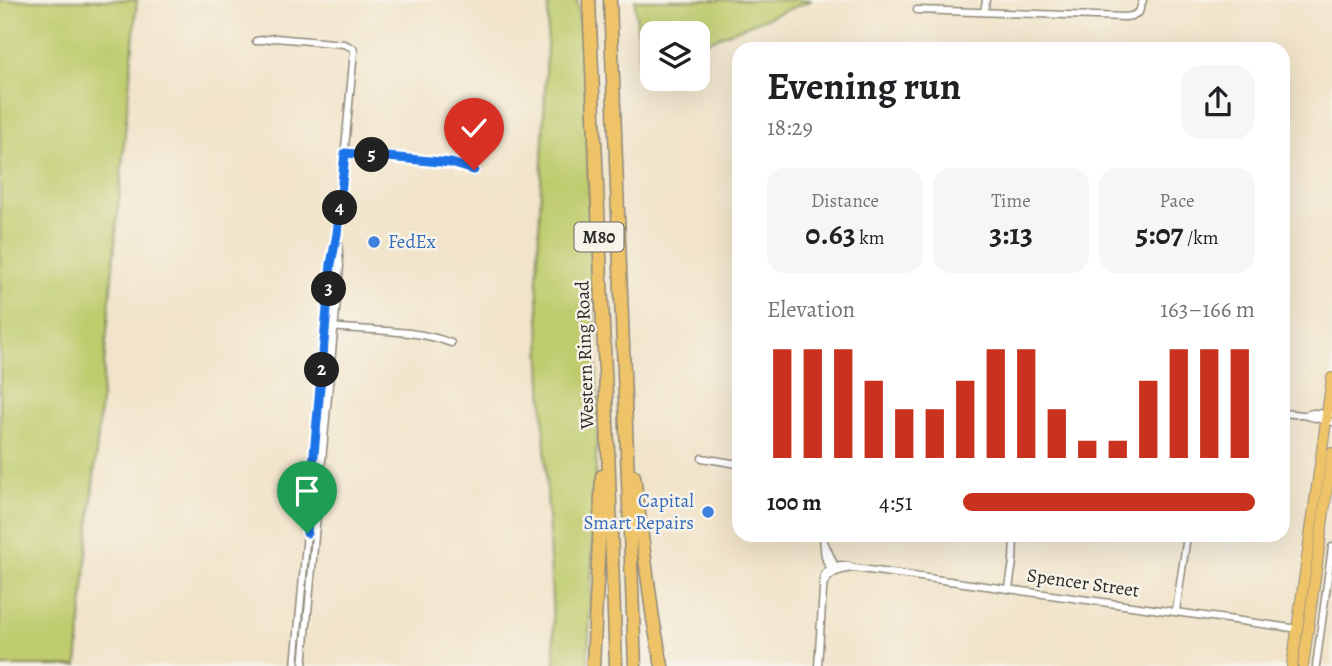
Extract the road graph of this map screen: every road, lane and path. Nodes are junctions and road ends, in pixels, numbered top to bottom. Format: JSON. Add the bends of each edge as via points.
{"nodes":[{"id":1,"x":581,"y":0,"type":"edge"},
{"id":2,"x":589,"y":0,"type":"edge"},
{"id":3,"x":611,"y":0,"type":"edge"},
{"id":4,"x":986,"y":0,"type":"edge"},
{"id":5,"x":1143,"y":0,"type":"edge"},
{"id":6,"x":917,"y":10,"type":"dead end"},
{"id":7,"x":985,"y":12,"type":"junction"},
{"id":8,"x":257,"y":41,"type":"dead end"},
{"id":9,"x":592,"y":79,"type":"junction"},
{"id":10,"x":345,"y":153,"type":"junction"},
{"id":11,"x":474,"y":170,"type":"dead end"},
{"id":12,"x":337,"y":234,"type":"junction"},
{"id":13,"x":326,"y":326,"type":"junction"},
{"id":14,"x":334,"y":327,"type":"junction"},
{"id":15,"x":451,"y":343,"type":"dead end"},
{"id":16,"x":1332,"y":378,"type":"edge"},
{"id":17,"x":606,"y":395,"type":"junction"},
{"id":18,"x":1290,"y":414,"type":"edge"},
{"id":19,"x":1329,"y":418,"type":"edge"},
{"id":20,"x":626,"y":430,"type":"junction"},
{"id":21,"x":1332,"y":453,"type":"edge"},
{"id":22,"x":702,"y":458,"type":"dead end"},
{"id":23,"x":732,"y":463,"type":"edge"},
{"id":24,"x":824,"y":542,"type":"edge"},
{"id":25,"x":1014,"y":542,"type":"edge"},
{"id":26,"x":1186,"y":542,"type":"edge"},
{"id":27,"x":1332,"y":547,"type":"edge"},
{"id":28,"x":833,"y":569,"type":"junction"},
{"id":29,"x":1009,"y":588,"type":"junction"},
{"id":30,"x":1177,"y":611,"type":"junction"},
{"id":31,"x":1303,"y":629,"type":"junction"},
{"id":32,"x":302,"y":637,"type":"junction"},
{"id":33,"x":295,"y":666,"type":"edge"},
{"id":34,"x":303,"y":666,"type":"edge"},
{"id":35,"x":593,"y":666,"type":"edge"},
{"id":36,"x":616,"y":666,"type":"edge"},
{"id":37,"x":635,"y":666,"type":"edge"},
{"id":38,"x":662,"y":666,"type":"edge"},
{"id":39,"x":818,"y":666,"type":"edge"},
{"id":40,"x":1292,"y":666,"type":"edge"},
{"id":41,"x":1303,"y":666,"type":"edge"},
{"id":42,"x":1316,"y":666,"type":"edge"}],
"edges":[{"from":1,"to":9,"type":"highway"},
{"from":2,"to":9,"type":"highway","name":"Western Ring Road","number":"M80"},
{"from":3,"to":20,"type":"highway","name":"Western Ring Road","number":"M80"},
{"from":4,"to":7,"type":"street"},
{"from":5,"to":7,"type":"street","via":[[1137,13],[1121,17]]},
{"from":6,"to":7,"type":"street"},
{"from":8,"to":10,"type":"street","via":[[275,37],[352,48]]},
{"from":9,"to":17,"type":"highway","name":"Western Ring Road","number":"M80"},
{"from":10,"to":11,"type":"street","via":[[451,163]]},
{"from":10,"to":12,"type":"street"},
{"from":12,"to":13,"type":"street"},
{"from":12,"to":14,"type":"street","via":[[340,266]]},
{"from":13,"to":14,"type":"street"},
{"from":13,"to":32,"type":"street"},
{"from":14,"to":15,"type":"street","via":[[420,335]]},
{"from":14,"to":32,"type":"street"},
{"from":16,"to":19,"type":"main road"},
{"from":17,"to":35,"type":"highway"},
{"from":17,"to":36,"type":"highway","name":"Western Ring Road","number":"M80"},
{"from":18,"to":19,"type":"street"},
{"from":19,"to":31,"type":"main road"},
{"from":20,"to":37,"type":"highway","name":"Western Ring Road","number":"M80"},
{"from":20,"to":38,"type":"highway"},
{"from":21,"to":31,"type":"main road"},
{"from":22,"to":23,"type":"street"},
{"from":24,"to":28,"type":"street","via":[[824,556]]},
{"from":25,"to":29,"type":"street"},
{"from":26,"to":30,"type":"street"},
{"from":27,"to":42,"type":"street"},
{"from":28,"to":29,"type":"street","name":"Spencer Street"},
{"from":28,"to":39,"type":"street","via":[[824,583]]},
{"from":29,"to":30,"type":"street","name":"Spencer Street"},
{"from":30,"to":31,"type":"street","name":"Spencer Street"},
{"from":31,"to":40,"type":"main road"},
{"from":31,"to":41,"type":"main road"},
{"from":32,"to":33,"type":"street"},
{"from":32,"to":34,"type":"street"}]}
